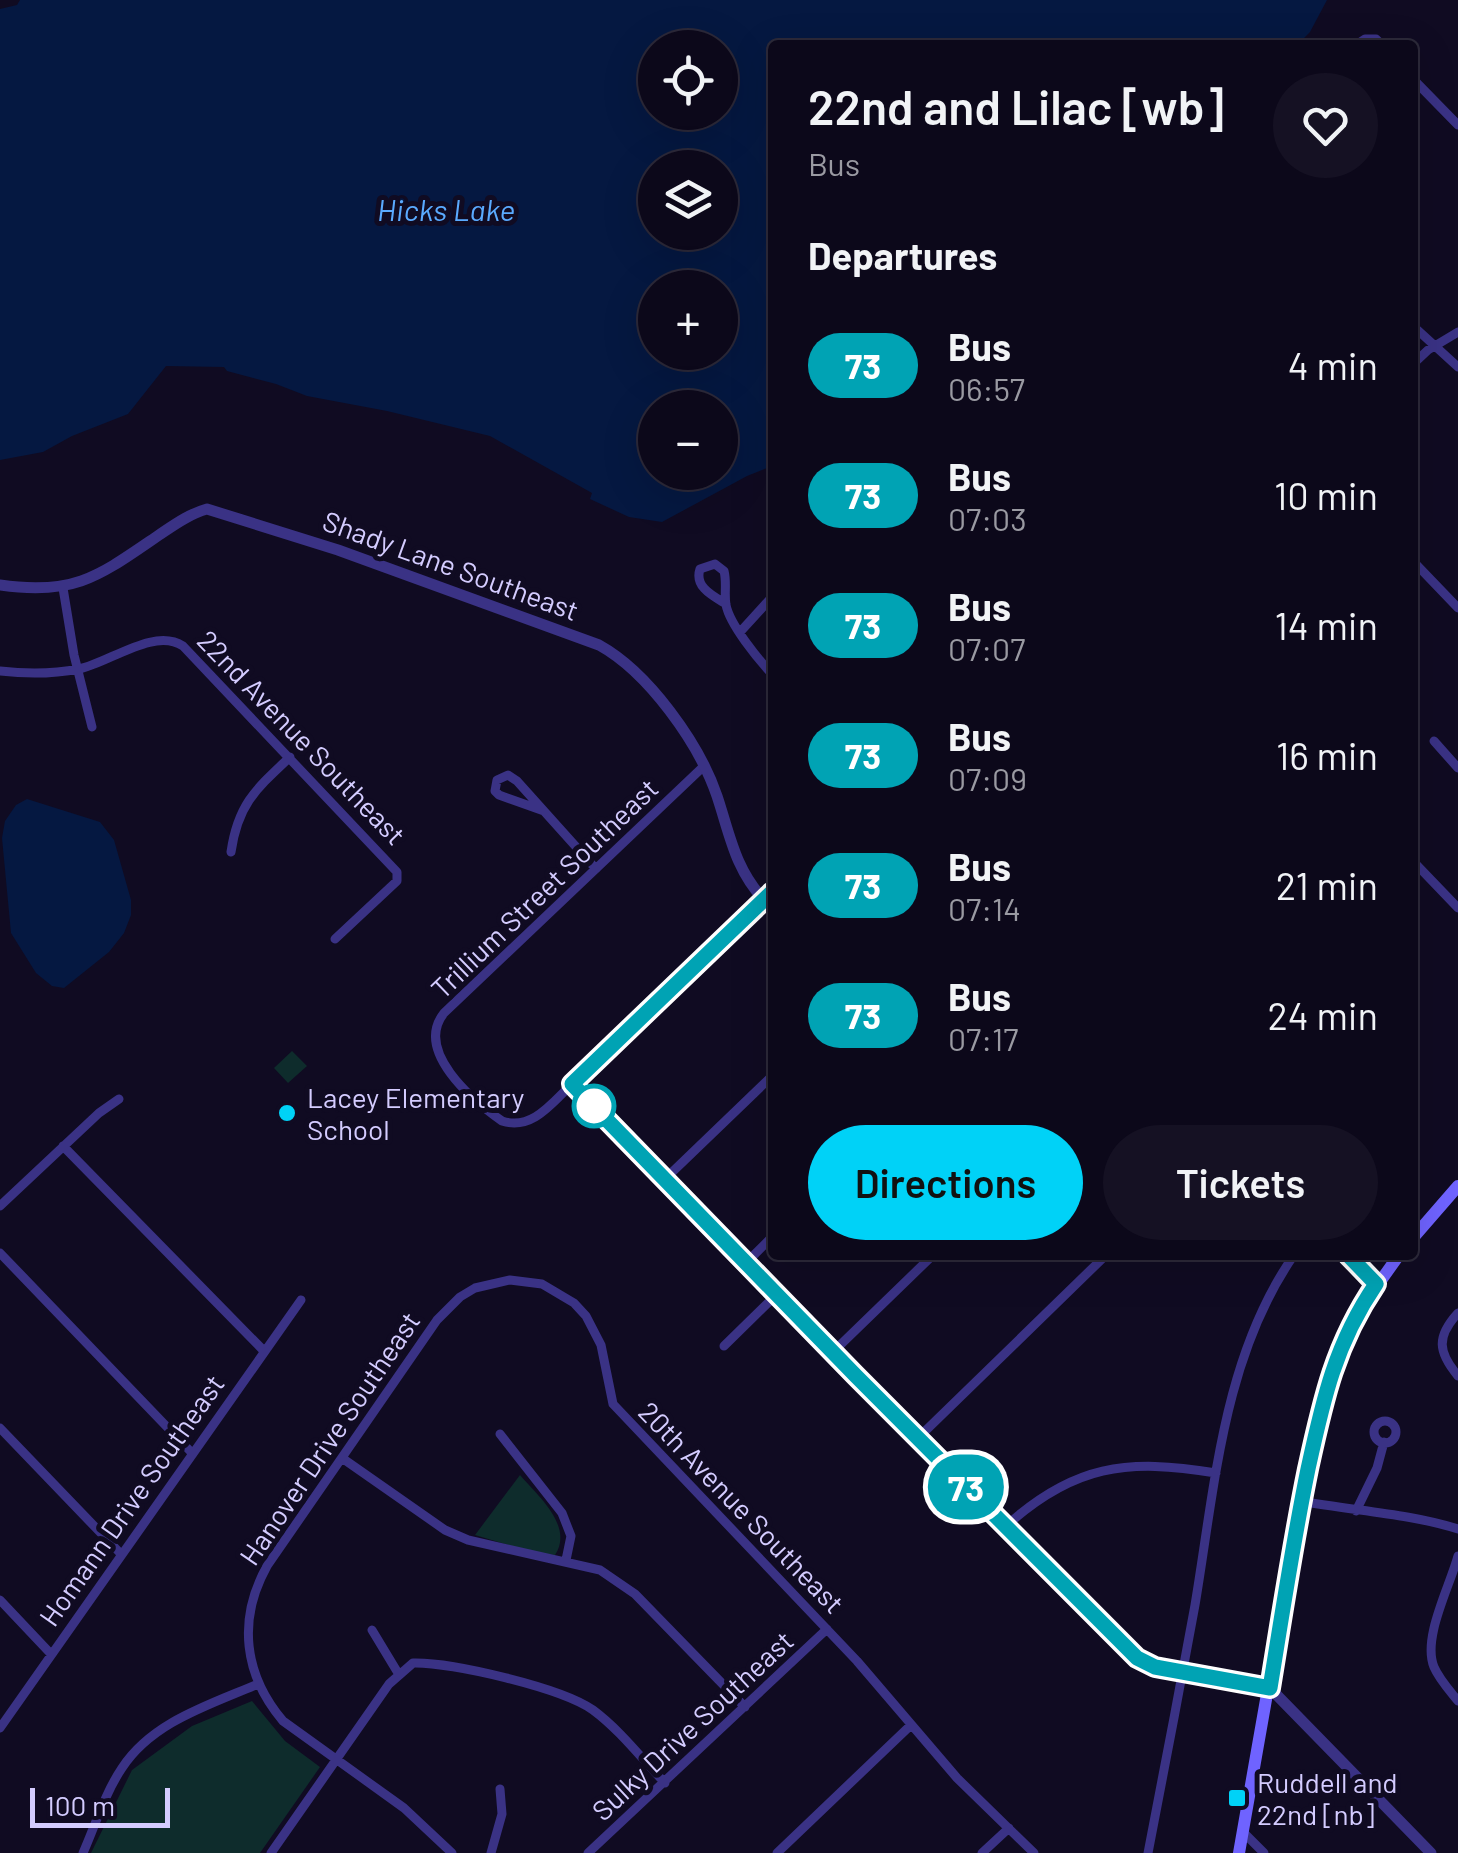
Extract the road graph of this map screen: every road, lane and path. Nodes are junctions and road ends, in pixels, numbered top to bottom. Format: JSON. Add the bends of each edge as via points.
{"nodes":[{"id":1,"x":1418,"y":84,"type":"edge"},
{"id":2,"x":1458,"y":125,"type":"edge"},
{"id":3,"x":1418,"y":329,"type":"edge"},
{"id":4,"x":1458,"y":332,"type":"edge"},
{"id":5,"x":1436,"y":344,"type":"junction"},
{"id":6,"x":1418,"y":360,"type":"edge"},
{"id":7,"x":1458,"y":368,"type":"edge"},
{"id":8,"x":1418,"y":566,"type":"edge"},
{"id":9,"x":0,"y":584,"type":"edge"},
{"id":10,"x":62,"y":588,"type":"junction"},
{"id":11,"x":768,"y":602,"type":"edge"},
{"id":12,"x":726,"y":604,"type":"dead end"},
{"id":13,"x":1458,"y":608,"type":"edge"},
{"id":14,"x":742,"y":631,"type":"junction"},
{"id":15,"x":78,"y":669,"type":"junction"},
{"id":16,"x":768,"y":670,"type":"edge"},
{"id":17,"x":0,"y":671,"type":"edge"},
{"id":18,"x":92,"y":727,"type":"dead end"},
{"id":19,"x":1434,"y":741,"type":"dead end"},
{"id":20,"x":290,"y":757,"type":"junction"},
{"id":21,"x":704,"y":766,"type":"junction"},
{"id":22,"x":1458,"y":768,"type":"edge"},
{"id":23,"x":544,"y":812,"type":"junction"},
{"id":24,"x":231,"y":852,"type":"dead end"},
{"id":25,"x":1418,"y":866,"type":"edge"},
{"id":26,"x":596,"y":868,"type":"junction"},
{"id":27,"x":768,"y":896,"type":"edge"},
{"id":28,"x":1458,"y":908,"type":"edge"},
{"id":29,"x":335,"y":939,"type":"dead end"},
{"id":30,"x":768,"y":1080,"type":"edge"},
{"id":31,"x":572,"y":1084,"type":"junction"},
{"id":32,"x":119,"y":1099,"type":"dead end"},
{"id":33,"x":63,"y":1146,"type":"junction"},
{"id":34,"x":666,"y":1179,"type":"junction"},
{"id":35,"x":1458,"y":1186,"type":"edge"},
{"id":36,"x":0,"y":1206,"type":"edge"},
{"id":37,"x":1418,"y":1232,"type":"edge"},
{"id":38,"x":768,"y":1242,"type":"edge"},
{"id":39,"x":0,"y":1253,"type":"edge"},
{"id":40,"x":928,"y":1260,"type":"edge"},
{"id":41,"x":1101,"y":1260,"type":"edge"},
{"id":42,"x":1291,"y":1260,"type":"edge"},
{"id":43,"x":1353,"y":1260,"type":"edge"},
{"id":44,"x":1396,"y":1260,"type":"edge"},
{"id":45,"x":746,"y":1262,"type":"junction"},
{"id":46,"x":1376,"y":1284,"type":"junction"},
{"id":47,"x":777,"y":1294,"type":"junction"},
{"id":48,"x":301,"y":1300,"type":"dead end"},
{"id":49,"x":574,"y":1304,"type":"joint"},
{"id":50,"x":1458,"y":1313,"type":"edge"},
{"id":51,"x":724,"y":1346,"type":"dead end"},
{"id":52,"x":264,"y":1350,"type":"junction"},
{"id":53,"x":832,"y":1352,"type":"junction"},
{"id":54,"x":1458,"y":1376,"type":"edge"},
{"id":55,"x":0,"y":1428,"type":"edge"},
{"id":56,"x":500,"y":1434,"type":"dead end"},
{"id":57,"x":918,"y":1438,"type":"junction"},
{"id":58,"x":1384,"y":1442,"type":"dead end"},
{"id":59,"x":192,"y":1453,"type":"junction"},
{"id":60,"x":342,"y":1458,"type":"junction"},
{"id":61,"x":1216,"y":1474,"type":"junction"},
{"id":62,"x":1302,"y":1501,"type":"junction"},
{"id":63,"x":1356,"y":1511,"type":"junction"},
{"id":64,"x":1006,"y":1528,"type":"junction"},
{"id":65,"x":1458,"y":1529,"type":"edge"},
{"id":66,"x":121,"y":1554,"type":"junction"},
{"id":67,"x":1458,"y":1556,"type":"edge"},
{"id":68,"x":566,"y":1560,"type":"junction"},
{"id":69,"x":0,"y":1600,"type":"edge"},
{"id":70,"x":827,"y":1629,"type":"junction"},
{"id":71,"x":372,"y":1630,"type":"dead end"},
{"id":72,"x":51,"y":1654,"type":"junction"},
{"id":73,"x":1182,"y":1672,"type":"junction"},
{"id":74,"x":398,"y":1673,"type":"junction"},
{"id":75,"x":258,"y":1684,"type":"junction"},
{"id":76,"x":1270,"y":1688,"type":"junction"},
{"id":77,"x":1458,"y":1701,"type":"edge"},
{"id":78,"x":745,"y":1706,"type":"junction"},
{"id":79,"x":912,"y":1725,"type":"junction"},
{"id":80,"x":0,"y":1728,"type":"edge"},
{"id":81,"x":336,"y":1760,"type":"junction"},
{"id":82,"x":665,"y":1783,"type":"junction"},
{"id":83,"x":500,"y":1789,"type":"dead end"},
{"id":84,"x":1009,"y":1828,"type":"junction"},
{"id":85,"x":1243,"y":1832,"type":"junction"},
{"id":86,"x":83,"y":1853,"type":"edge"},
{"id":87,"x":270,"y":1853,"type":"edge"},
{"id":88,"x":452,"y":1853,"type":"edge"},
{"id":89,"x":491,"y":1853,"type":"edge"},
{"id":90,"x":588,"y":1853,"type":"edge"},
{"id":91,"x":777,"y":1853,"type":"edge"},
{"id":92,"x":982,"y":1853,"type":"edge"},
{"id":93,"x":1034,"y":1853,"type":"edge"},
{"id":94,"x":1148,"y":1853,"type":"edge"},
{"id":95,"x":1239,"y":1853,"type":"edge"},
{"id":96,"x":1264,"y":1853,"type":"edge"},
{"id":97,"x":1431,"y":1853,"type":"edge"}],
"edges":[{"from":1,"to":2,"type":"street"},
{"from":3,"to":5,"type":"street"},
{"from":4,"to":5,"type":"street"},
{"from":5,"to":6,"type":"street"},
{"from":5,"to":7,"type":"street"},
{"from":8,"to":13,"type":"street"},
{"from":9,"to":10,"type":"street","name":"Shady Lane Southeast"},
{"from":10,"to":15,"type":"street"},
{"from":10,"to":21,"type":"street","name":"Shady Lane Southeast","via":[[104,571],[190,515],[219,510],[603,648],[666,708]]},
{"from":11,"to":14,"type":"street"},
{"from":12,"to":14,"type":"street"},
{"from":14,"to":16,"type":"street","via":[[746,646]]},
{"from":15,"to":17,"type":"street"},
{"from":15,"to":18,"type":"street"},
{"from":15,"to":20,"type":"street","name":"22nd Avenue Southeast","via":[[168,639],[183,646]]},
{"from":19,"to":22,"type":"street"},
{"from":20,"to":24,"type":"street","via":[[248,800]]},
{"from":20,"to":29,"type":"street","name":"22nd Avenue Southeast","via":[[397,872],[397,881]]},
{"from":21,"to":26,"type":"street","name":"Trillium Street Southeast"},
{"from":21,"to":27,"type":"street","name":"Shady Lane Southeast","via":[[732,851],[747,881]]},
{"from":23,"to":23,"type":"street","via":[[517,781],[508,775],[496,780],[499,794]]},
{"from":23,"to":26,"type":"street"},
{"from":25,"to":28,"type":"street"},
{"from":26,"to":31,"type":"street","name":"Trillium Street Southeast","via":[[438,1020],[434,1038],[440,1056],[476,1098],[514,1125],[544,1111]]},
{"from":27,"to":31,"type":"street"},
{"from":30,"to":34,"type":"street"},
{"from":31,"to":34,"type":"street"},
{"from":32,"to":33,"type":"street"},
{"from":33,"to":36,"type":"street"},
{"from":33,"to":52,"type":"street"},
{"from":34,"to":45,"type":"street"},
{"from":35,"to":37,"type":"main road"},
{"from":38,"to":45,"type":"street"},
{"from":39,"to":59,"type":"street"},
{"from":40,"to":53,"type":"street"},
{"from":41,"to":57,"type":"street"},
{"from":42,"to":61,"type":"street","via":[[1240,1364]]},
{"from":43,"to":46,"type":"street"},
{"from":44,"to":46,"type":"main road"},
{"from":45,"to":47,"type":"street"},
{"from":46,"to":62,"type":"main road","via":[[1328,1380]]},
{"from":47,"to":51,"type":"street"},
{"from":47,"to":53,"type":"street"},
{"from":48,"to":52,"type":"street","name":"Homann Drive Southeast"},
{"from":49,"to":60,"type":"street","name":"Hanover Drive Southeast","via":[[526,1280],[492,1283],[460,1297]]},
{"from":49,"to":70,"type":"street","name":"20th Avenue Southeast","via":[[602,1345],[613,1404]]},
{"from":50,"to":54,"type":"street","via":[[1442,1341],[1442,1355]]},
{"from":52,"to":59,"type":"street","name":"Homann Drive Southeast"},
{"from":53,"to":57,"type":"street"},
{"from":55,"to":66,"type":"street"},
{"from":56,"to":68,"type":"street","via":[[562,1513],[572,1536]]},
{"from":57,"to":64,"type":"street"},
{"from":58,"to":63,"type":"street"},
{"from":59,"to":66,"type":"street","name":"Homann Drive Southeast"},
{"from":60,"to":68,"type":"street","via":[[445,1530]]},
{"from":60,"to":75,"type":"street","name":"Hanover Drive Southeast","via":[[256,1586],[246,1643]]},
{"from":61,"to":64,"type":"street","via":[[1117,1466],[1048,1493]]},
{"from":61,"to":73,"type":"street"},
{"from":62,"to":63,"type":"street"},
{"from":62,"to":76,"type":"main road"},
{"from":63,"to":65,"type":"street"},
{"from":64,"to":73,"type":"street","via":[[1127,1651]]},
{"from":66,"to":72,"type":"street","name":"Homann Drive Southeast"},
{"from":67,"to":77,"type":"street","via":[[1431,1656]]},
{"from":68,"to":78,"type":"street","via":[[600,1570],[635,1594]]},
{"from":69,"to":72,"type":"street"},
{"from":70,"to":78,"type":"street","name":"Sulky Drive Southeast"},
{"from":70,"to":79,"type":"street","name":"20th Avenue Southeast"},
{"from":71,"to":74,"type":"street"},
{"from":72,"to":80,"type":"street","name":"Homann Drive Southeast"},
{"from":73,"to":76,"type":"street"},
{"from":73,"to":94,"type":"street"},
{"from":74,"to":81,"type":"street"},
{"from":74,"to":82,"type":"street","via":[[413,1664],[441,1664],[576,1700],[604,1719]]},
{"from":75,"to":81,"type":"street","name":"Hanover Drive Southeast","via":[[283,1722]]},
{"from":75,"to":86,"type":"street","via":[[165,1726],[143,1745],[122,1768]]},
{"from":76,"to":85,"type":"main road"},
{"from":76,"to":97,"type":"street"},
{"from":78,"to":82,"type":"street","name":"Sulky Drive Southeast"},
{"from":79,"to":84,"type":"street","name":"20th Avenue Southeast"},
{"from":79,"to":91,"type":"street"},
{"from":81,"to":87,"type":"street"},
{"from":81,"to":88,"type":"street","name":"Hanover Drive Southeast","via":[[404,1808]]},
{"from":82,"to":90,"type":"street","name":"Sulky Drive Southeast"},
{"from":83,"to":89,"type":"street","via":[[502,1814]]},
{"from":84,"to":92,"type":"street"},
{"from":84,"to":93,"type":"street","name":"20th Avenue Southeast"},
{"from":85,"to":95,"type":"main road"},
{"from":85,"to":96,"type":"street"}]}
